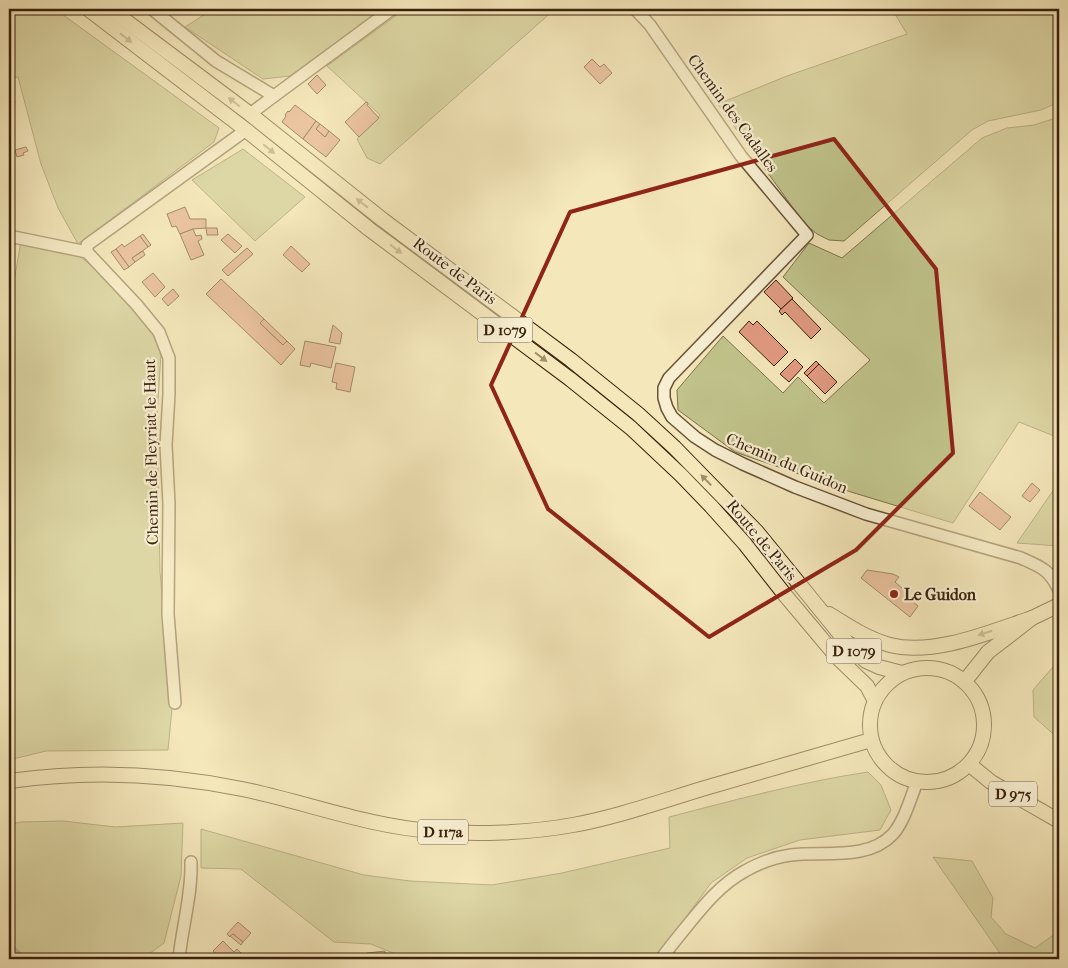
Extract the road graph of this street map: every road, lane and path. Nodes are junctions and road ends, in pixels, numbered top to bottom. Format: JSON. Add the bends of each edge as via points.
{"nodes":[{"id":1,"x":88,"y":9,"type":"edge"},
{"id":2,"x":110,"y":9,"type":"edge"},
{"id":3,"x":152,"y":9,"type":"edge"},
{"id":4,"x":392,"y":9,"type":"edge"},
{"id":5,"x":635,"y":9,"type":"edge"},
{"id":6,"x":274,"y":96,"type":"junction"},
{"id":7,"x":250,"y":114,"type":"junction"},
{"id":8,"x":246,"y":130,"type":"junction"},
{"id":9,"x":807,"y":235,"type":"joint"},
{"id":10,"x":9,"y":236,"type":"edge"},
{"id":11,"x":87,"y":252,"type":"junction"},
{"id":12,"x":1059,"y":590,"type":"edge"},
{"id":13,"x":1059,"y":605,"type":"edge"},
{"id":14,"x":820,"y":608,"type":"junction"},
{"id":15,"x":1032,"y":618,"type":"junction"},
{"id":16,"x":902,"y":673,"type":"junction"},
{"id":17,"x":965,"y":681,"type":"junction"},
{"id":18,"x":875,"y":701,"type":"junction"},
{"id":19,"x":174,"y":703,"type":"dead end"},
{"id":20,"x":871,"y":740,"type":"junction"},
{"id":21,"x":969,"y":764,"type":"junction"},
{"id":22,"x":9,"y":780,"type":"edge"},
{"id":23,"x":917,"y":782,"type":"junction"},
{"id":24,"x":1059,"y":821,"type":"edge"},
{"id":25,"x":191,"y":862,"type":"dead end"},
{"id":26,"x":179,"y":959,"type":"edge"},
{"id":27,"x":661,"y":959,"type":"edge"}],
"edges":[{"from":1,"to":8,"type":"main road","name":"Route de Paris","number":"D 1079","one_way":true},
{"from":7,"to":2,"type":"main road","name":"Route de Paris","number":"D 1079","one_way":true},
{"from":3,"to":6,"type":"street","via":[[216,61]]},
{"from":4,"to":6,"type":"street"},
{"from":5,"to":9,"type":"street","name":"Chemin des Cadalles","via":[[650,25],[741,156]]},
{"from":6,"to":7,"type":"street"},
{"from":14,"to":7,"type":"main road","name":"Route de Paris","number":"D 1079","one_way":true,"via":[[757,532],[638,414],[383,220]]},
{"from":8,"to":11,"type":"street","via":[[87,245]]},
{"from":8,"to":18,"type":"main road","name":"Route de Paris","number":"D 1079","one_way":true,"via":[[369,229],[631,428],[681,475],[745,544],[837,657],[867,686]]},
{"from":9,"to":12,"type":"street","name":"Chemin du Guidon","via":[[669,378],[664,398],[672,416],[695,437],[743,464],[866,514],[1021,558],[1040,566],[1052,577]]},
{"from":10,"to":11,"type":"street"},
{"from":11,"to":19,"type":"street","name":"Chemin de Fleyriat le Haut","via":[[159,332],[169,358],[166,445],[168,614]]},
{"from":13,"to":15,"type":"main road"},
{"from":15,"to":14,"type":"main road","one_way":true,"via":[[936,647],[914,648],[873,639]]},
{"from":14,"to":16,"type":"main road","name":"Route de Paris","number":"D 1079","via":[[853,650],[866,661]]},
{"from":15,"to":17,"type":"main road","via":[[988,652]]},
{"from":16,"to":17,"type":"main road","via":[[935,668],[951,672]]},
{"from":16,"to":18,"type":"main road","via":[[880,691]]},
{"from":17,"to":21,"type":"main road","via":[[982,707],[985,722],[978,752]]},
{"from":18,"to":20,"type":"main road","via":[[870,717]]},
{"from":20,"to":22,"type":"main road","number":"D 117a","via":[[618,814],[536,830],[500,832],[433,832],[401,828],[243,789],[171,778],[70,774]]},
{"from":20,"to":23,"type":"main road","via":[[885,765],[894,773]]},
{"from":21,"to":23,"type":"main road","via":[[951,778]]},
{"from":21,"to":24,"type":"main road","number":"D 975","via":[[991,782]]},
{"from":23,"to":27,"type":"street","via":[[901,822],[884,842],[853,852],[783,857],[759,864],[727,883],[707,901]]},
{"from":25,"to":26,"type":"street","via":[[192,877]]}]}
